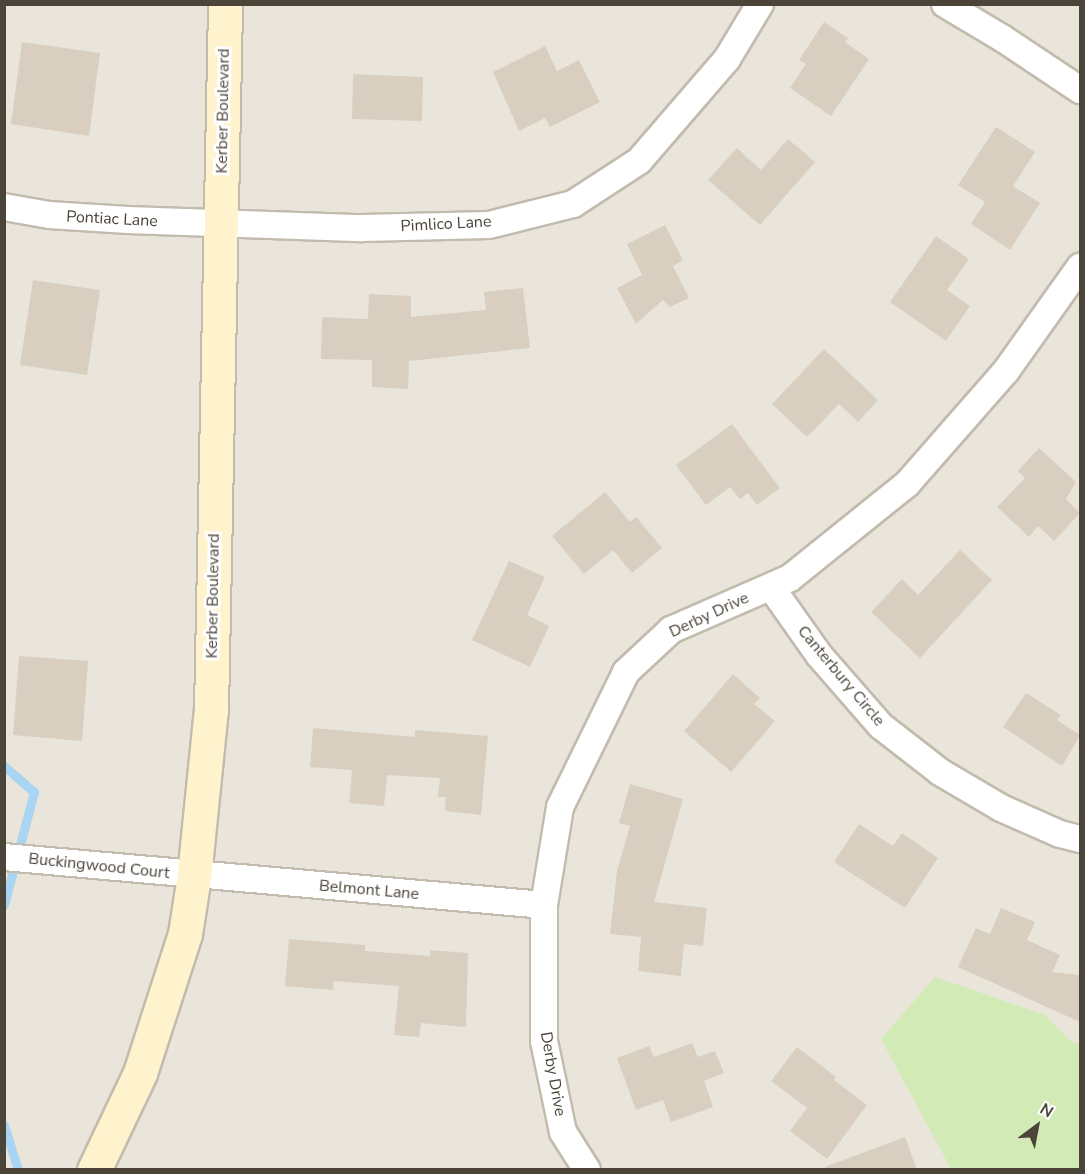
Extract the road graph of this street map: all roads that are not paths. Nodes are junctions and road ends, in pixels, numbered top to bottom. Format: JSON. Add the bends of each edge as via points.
{"nodes":[{"id":1,"x":225,"y":4,"type":"edge"},
{"id":2,"x":760,"y":4,"type":"edge"},
{"id":3,"x":945,"y":4,"type":"edge"},
{"id":4,"x":1080,"y":90,"type":"edge"},
{"id":5,"x":4,"y":207,"type":"edge"},
{"id":6,"x":221,"y":223,"type":"junction"},
{"id":7,"x":1080,"y":267,"type":"edge"},
{"id":8,"x":771,"y":587,"type":"junction"},
{"id":9,"x":1080,"y":838,"type":"edge"},
{"id":10,"x":4,"y":857,"type":"edge"},
{"id":11,"x":194,"y":876,"type":"junction"},
{"id":12,"x":544,"y":905,"type":"junction"},
{"id":13,"x":94,"y":1170,"type":"edge"},
{"id":14,"x":587,"y":1170,"type":"edge"}],
"edges":[{"from":1,"to":6,"type":"street","name":"Kerber Boulevard"},
{"from":2,"to":6,"type":"street","name":"Pimlico Lane","via":[[727,59],[639,161],[573,204],[489,225],[362,228]]},
{"from":3,"to":4,"type":"street"},
{"from":5,"to":6,"type":"street","name":"Pontiac Lane","via":[[48,215]]},
{"from":6,"to":11,"type":"street","name":"Kerber Boulevard","via":[[211,710]]},
{"from":7,"to":8,"type":"street","name":"Derby Drive","via":[[1006,371],[907,484],[790,578]]},
{"from":8,"to":9,"type":"street","name":"Canterbury Circle","via":[[819,655],[881,726],[940,772],[1001,808],[1060,834]]},
{"from":8,"to":12,"type":"street","name":"Derby Drive","via":[[671,630],[626,672],[560,807]]},
{"from":10,"to":11,"type":"street","name":"Buckingwood Court"},
{"from":11,"to":12,"type":"street","name":"Belmont Lane"},
{"from":11,"to":13,"type":"street","name":"Kerber Boulevard","via":[[185,934],[140,1073]]},
{"from":12,"to":14,"type":"street","name":"Derby Drive","via":[[544,1041],[563,1132]]}]}
